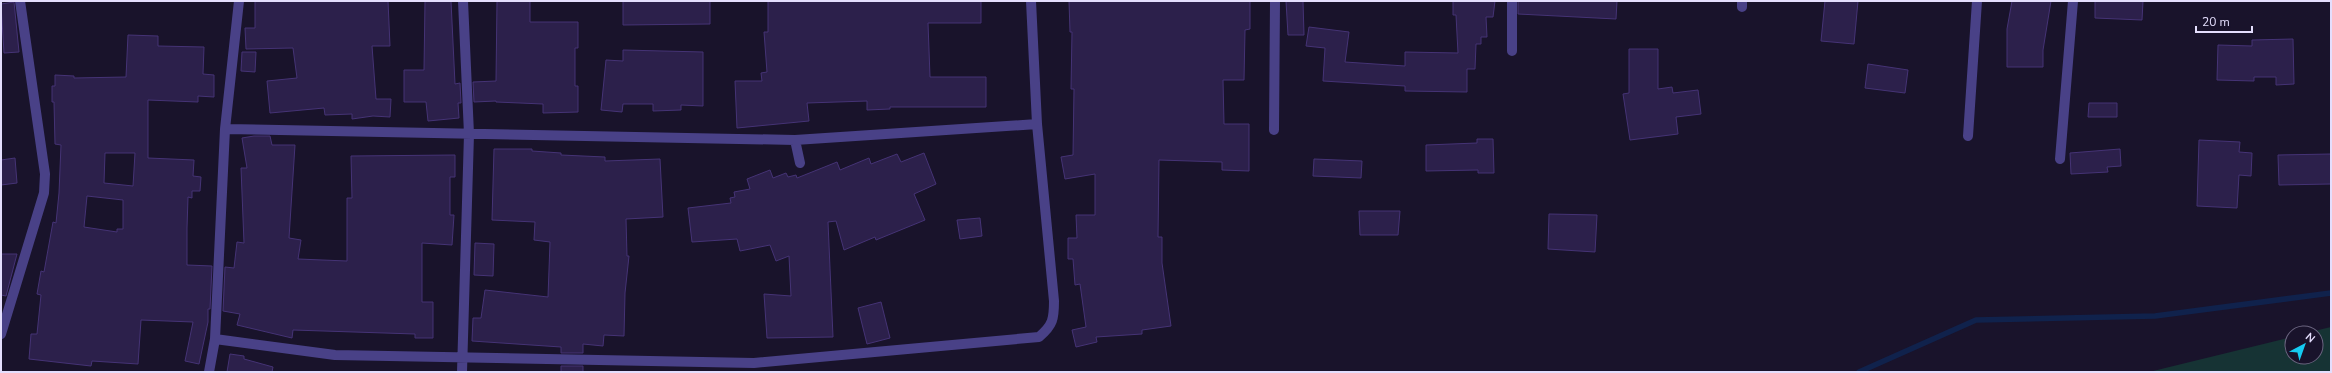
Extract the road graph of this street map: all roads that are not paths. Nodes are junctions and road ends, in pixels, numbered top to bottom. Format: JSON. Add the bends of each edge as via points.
{"nodes":[{"id":1,"x":20,"y":1,"type":"edge"},
{"id":2,"x":239,"y":1,"type":"edge"},
{"id":3,"x":463,"y":1,"type":"edge"},
{"id":4,"x":1031,"y":1,"type":"edge"},
{"id":5,"x":1275,"y":1,"type":"edge"},
{"id":6,"x":1512,"y":1,"type":"edge"},
{"id":7,"x":1977,"y":1,"type":"edge"},
{"id":8,"x":2073,"y":1,"type":"edge"},
{"id":9,"x":1512,"y":50,"type":"dead end"},
{"id":10,"x":1037,"y":124,"type":"junction"},
{"id":11,"x":225,"y":129,"type":"junction"},
{"id":12,"x":1274,"y":130,"type":"dead end"},
{"id":13,"x":469,"y":134,"type":"junction"},
{"id":14,"x":1968,"y":136,"type":"dead end"},
{"id":15,"x":795,"y":140,"type":"junction"},
{"id":16,"x":2060,"y":159,"type":"dead end"},
{"id":17,"x":800,"y":163,"type":"dead end"},
{"id":18,"x":1,"y":334,"type":"edge"},
{"id":19,"x":215,"y":339,"type":"junction"},
{"id":20,"x":462,"y":356,"type":"junction"},
{"id":21,"x":209,"y":372,"type":"edge"},
{"id":22,"x":462,"y":372,"type":"edge"}],
"edges":[{"from":1,"to":18,"type":"street","via":[[45,174],[44,193]]},
{"from":2,"to":11,"type":"street"},
{"from":3,"to":13,"type":"street"},
{"from":4,"to":10,"type":"street"},
{"from":5,"to":12,"type":"street"},
{"from":6,"to":9,"type":"street"},
{"from":7,"to":14,"type":"street"},
{"from":8,"to":16,"type":"street"},
{"from":10,"to":15,"type":"street"},
{"from":10,"to":20,"type":"street","via":[[1054,301],[1054,316],[1050,328],[1039,337],[754,363]]},
{"from":11,"to":13,"type":"street"},
{"from":11,"to":19,"type":"street"},
{"from":13,"to":15,"type":"street"},
{"from":13,"to":20,"type":"street"},
{"from":15,"to":17,"type":"street"},
{"from":19,"to":20,"type":"street","via":[[335,355]]},
{"from":19,"to":21,"type":"street"},
{"from":20,"to":22,"type":"street"}]}
